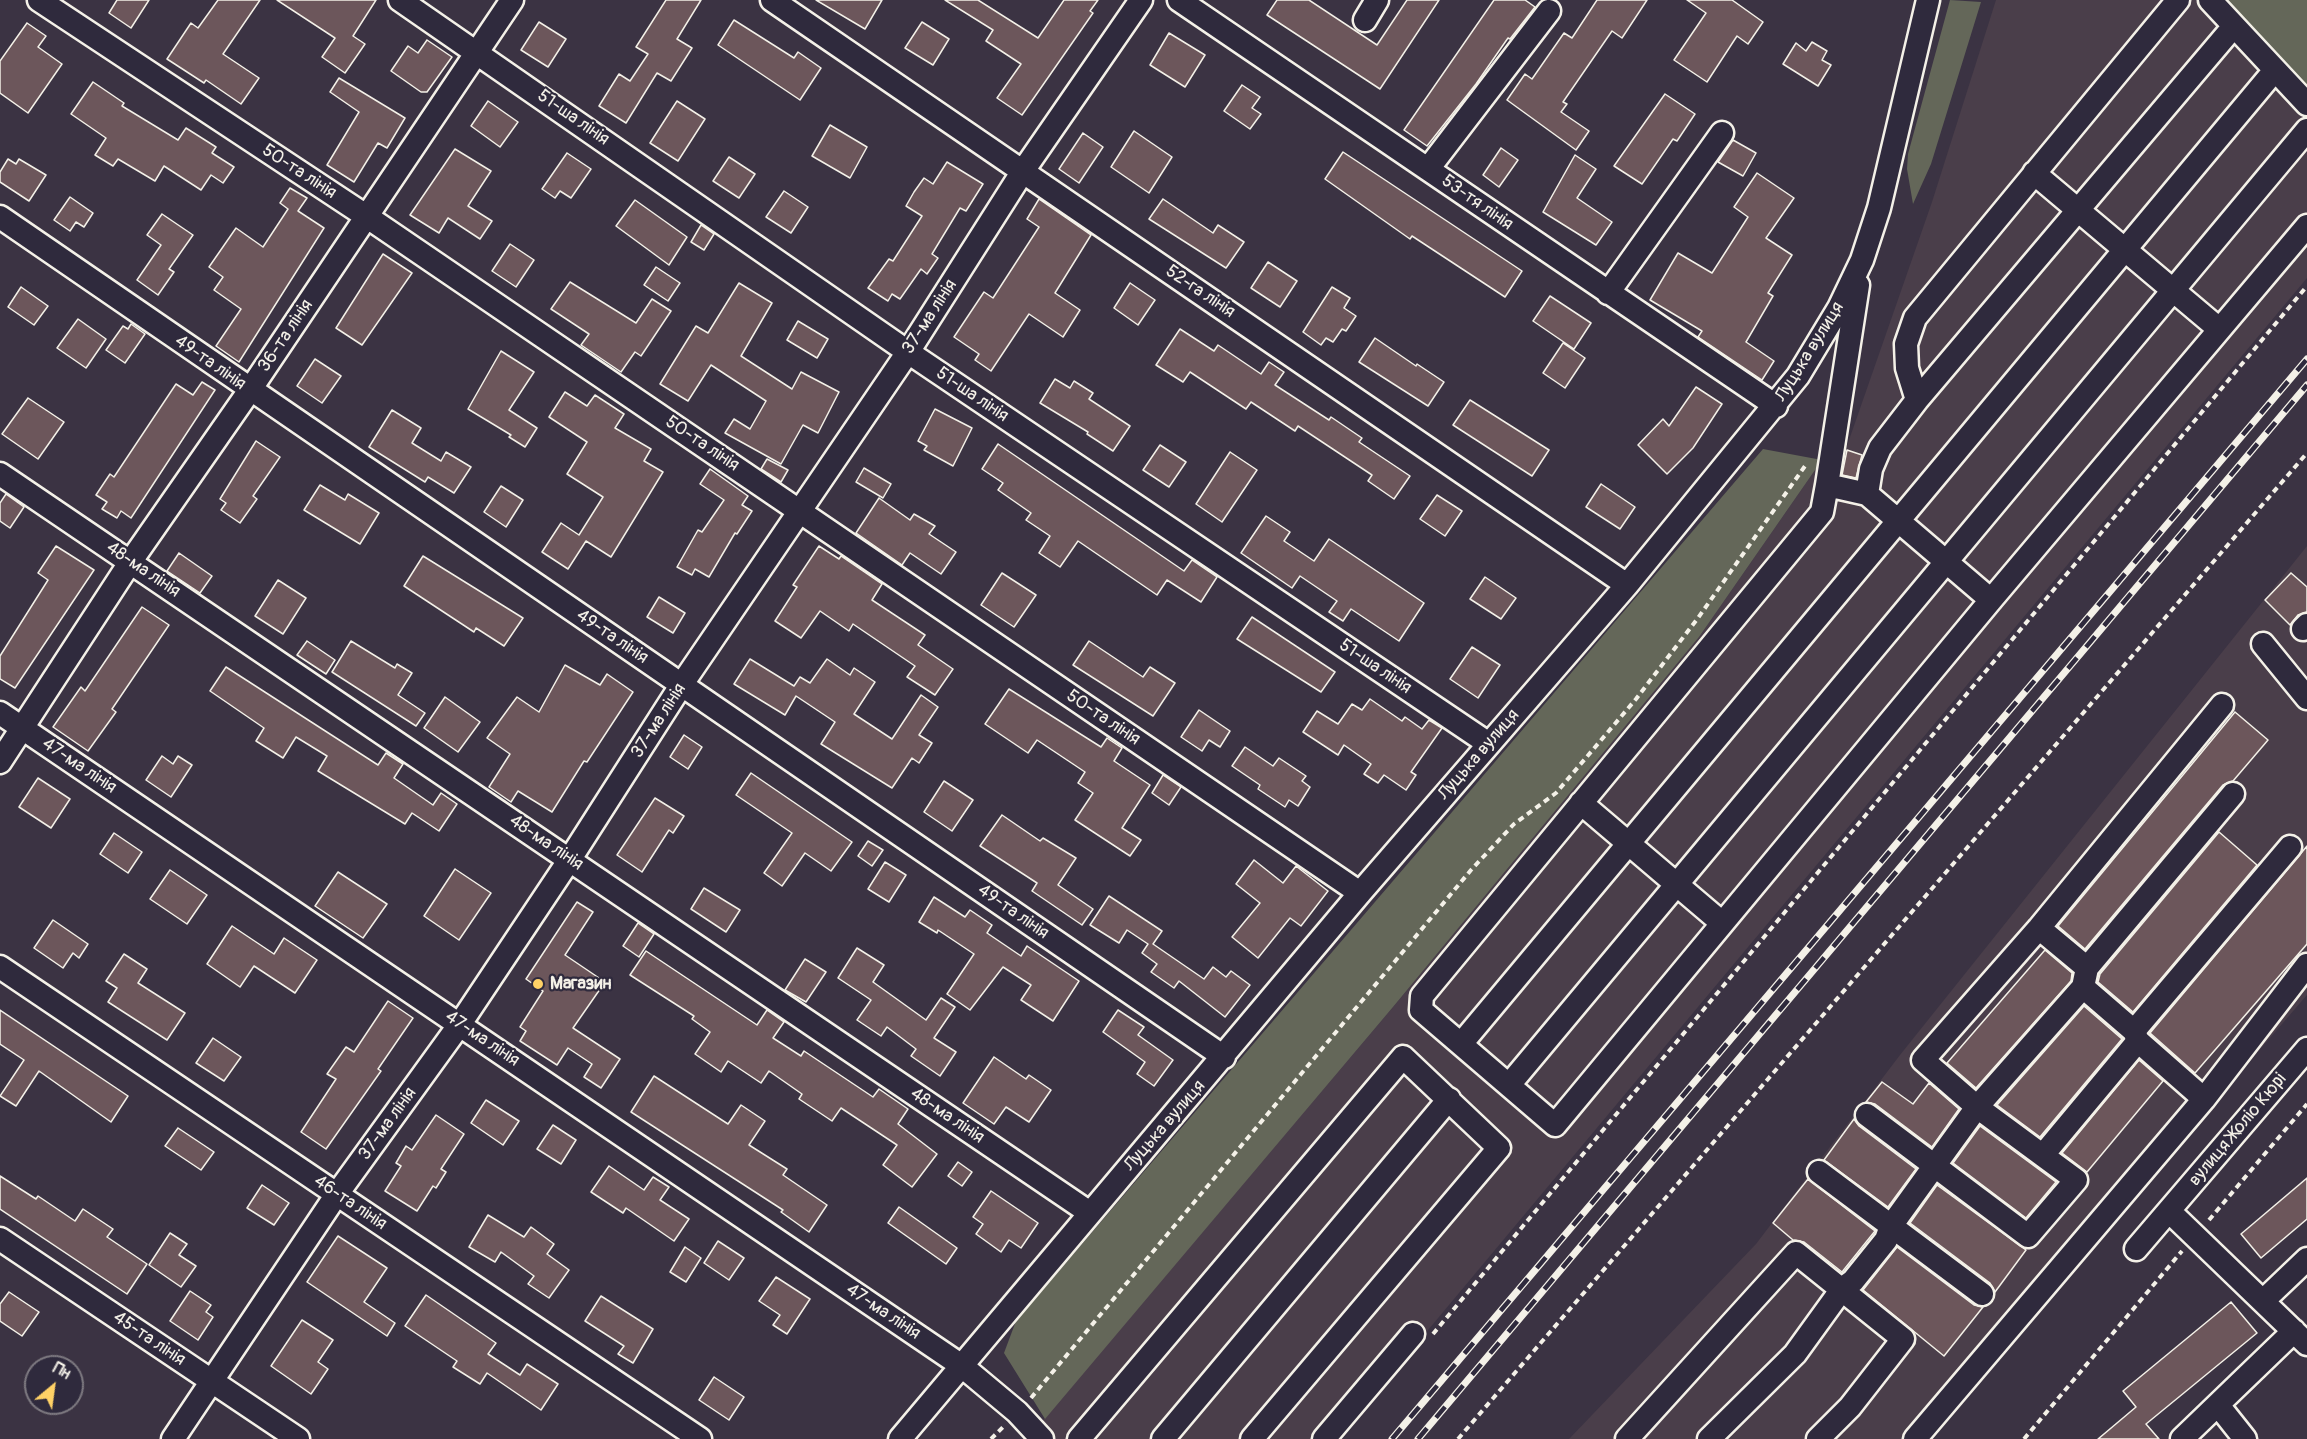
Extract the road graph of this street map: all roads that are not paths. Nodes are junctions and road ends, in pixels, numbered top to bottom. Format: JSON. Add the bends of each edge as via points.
{"nodes":[{"id":1,"x":39,"y":0,"type":"edge"},
{"id":2,"x":400,"y":0,"type":"edge"},
{"id":3,"x":512,"y":0,"type":"edge"},
{"id":4,"x":772,"y":0,"type":"edge"},
{"id":5,"x":1141,"y":0,"type":"edge"},
{"id":6,"x":1179,"y":0,"type":"edge"},
{"id":7,"x":1377,"y":0,"type":"edge"},
{"id":8,"x":1928,"y":0,"type":"edge"},
{"id":9,"x":2178,"y":0,"type":"edge"},
{"id":10,"x":2210,"y":0,"type":"edge"},
{"id":11,"x":1550,"y":11,"type":"dead end"},
{"id":12,"x":1365,"y":20,"type":"dead end"},
{"id":13,"x":2234,"y":26,"type":"junction"},
{"id":14,"x":477,"y":51,"type":"junction"},
{"id":15,"x":2275,"y":70,"type":"junction"},
{"id":16,"x":2307,"y":105,"type":"edge"},
{"id":17,"x":2307,"y":130,"type":"edge"},
{"id":18,"x":1722,"y":133,"type":"dead end"},
{"id":19,"x":1428,"y":169,"type":"junction"},
{"id":20,"x":1023,"y":171,"type":"junction"},
{"id":21,"x":2034,"y":173,"type":"junction"},
{"id":22,"x":2078,"y":210,"type":"junction"},
{"id":23,"x":366,"y":216,"type":"junction"},
{"id":24,"x":0,"y":217,"type":"edge"},
{"id":25,"x":2307,"y":226,"type":"edge"},
{"id":26,"x":2125,"y":250,"type":"junction"},
{"id":27,"x":1862,"y":260,"type":"junction"},
{"id":28,"x":2173,"y":290,"type":"junction"},
{"id":29,"x":1608,"y":293,"type":"junction"},
{"id":30,"x":2219,"y":329,"type":"junction"},
{"id":31,"x":908,"y":352,"type":"junction"},
{"id":32,"x":249,"y":390,"type":"junction"},
{"id":33,"x":1917,"y":400,"type":"junction"},
{"id":34,"x":1776,"y":406,"type":"junction"},
{"id":35,"x":0,"y":474,"type":"edge"},
{"id":36,"x":1827,"y":486,"type":"junction"},
{"id":37,"x":1867,"y":494,"type":"junction"},
{"id":38,"x":799,"y":510,"type":"junction"},
{"id":39,"x":1899,"y":521,"type":"junction"},
{"id":40,"x":131,"y":561,"type":"junction"},
{"id":41,"x":1945,"y":561,"type":"junction"},
{"id":42,"x":1627,"y":585,"type":"junction"},
{"id":43,"x":1991,"y":600,"type":"junction"},
{"id":44,"x":2263,"y":644,"type":"dead end"},
{"id":45,"x":682,"y":684,"type":"junction"},
{"id":46,"x":2307,"y":698,"type":"edge"},
{"id":47,"x":2222,"y":705,"type":"dead end"},
{"id":48,"x":0,"y":713,"type":"edge"},
{"id":49,"x":24,"y":729,"type":"junction"},
{"id":50,"x":1489,"y":744,"type":"junction"},
{"id":51,"x":0,"y":762,"type":"edge"},
{"id":52,"x":2233,"y":794,"type":"dead end"},
{"id":53,"x":1581,"y":803,"type":"junction"},
{"id":54,"x":1629,"y":843,"type":"junction"},
{"id":55,"x":2290,"y":847,"type":"dead end"},
{"id":56,"x":570,"y":859,"type":"junction"},
{"id":57,"x":1677,"y":884,"type":"junction"},
{"id":58,"x":1360,"y":894,"type":"junction"},
{"id":59,"x":1722,"y":922,"type":"junction"},
{"id":60,"x":2039,"y":928,"type":"junction"},
{"id":61,"x":2307,"y":965,"type":"edge"},
{"id":62,"x":0,"y":967,"type":"edge"},
{"id":63,"x":2085,"y":977,"type":"junction"},
{"id":64,"x":460,"y":1024,"type":"junction"},
{"id":65,"x":2136,"y":1036,"type":"junction"},
{"id":66,"x":1461,"y":1044,"type":"junction"},
{"id":67,"x":2307,"y":1049,"type":"edge"},
{"id":68,"x":1224,"y":1058,"type":"junction"},
{"id":69,"x":1509,"y":1085,"type":"junction"},
{"id":70,"x":1449,"y":1099,"type":"junction"},
{"id":71,"x":2204,"y":1099,"type":"junction"},
{"id":72,"x":1977,"y":1107,"type":"junction"},
{"id":73,"x":1867,"y":1114,"type":"dead end"},
{"id":74,"x":2043,"y":1155,"type":"junction"},
{"id":75,"x":1934,"y":1165,"type":"junction"},
{"id":76,"x":1819,"y":1172,"type":"dead end"},
{"id":77,"x":337,"y":1194,"type":"junction"},
{"id":78,"x":2169,"y":1211,"type":"junction"},
{"id":79,"x":1090,"y":1213,"type":"junction"},
{"id":80,"x":1891,"y":1226,"type":"junction"},
{"id":81,"x":0,"y":1239,"type":"edge"},
{"id":82,"x":2136,"y":1250,"type":"dead end"},
{"id":83,"x":2307,"y":1259,"type":"edge"},
{"id":84,"x":1842,"y":1289,"type":"junction"},
{"id":85,"x":1982,"y":1294,"type":"dead end"},
{"id":86,"x":2263,"y":1301,"type":"junction"},
{"id":87,"x":1422,"y":1336,"type":"road end"},
{"id":88,"x":2300,"y":1337,"type":"edge"},
{"id":89,"x":962,"y":1366,"type":"junction"},
{"id":90,"x":212,"y":1381,"type":"junction"},
{"id":91,"x":2218,"y":1405,"type":"junction"},
{"id":92,"x":173,"y":1439,"type":"edge"},
{"id":93,"x":298,"y":1439,"type":"edge"},
{"id":94,"x":700,"y":1439,"type":"edge"},
{"id":95,"x":900,"y":1439,"type":"edge"},
{"id":96,"x":1042,"y":1439,"type":"edge"},
{"id":97,"x":1079,"y":1439,"type":"edge"},
{"id":98,"x":1163,"y":1439,"type":"edge"},
{"id":99,"x":1252,"y":1439,"type":"edge"},
{"id":100,"x":1324,"y":1439,"type":"edge"},
{"id":101,"x":1627,"y":1439,"type":"edge"},
{"id":102,"x":1709,"y":1439,"type":"edge"},
{"id":103,"x":1818,"y":1439,"type":"edge"},
{"id":104,"x":1914,"y":1439,"type":"edge"},
{"id":105,"x":2182,"y":1439,"type":"edge"},
{"id":106,"x":2245,"y":1439,"type":"edge"}],
"edges":[{"from":1,"to":23,"type":"street","name":"50-та лінія"},
{"from":2,"to":14,"type":"street","name":"51-ша лінія"},
{"from":3,"to":14,"type":"street","name":"36-та лінія"},
{"from":4,"to":20,"type":"street","name":"52-га лінія"},
{"from":5,"to":20,"type":"street","name":"37-ма лінія"},
{"from":6,"to":19,"type":"street","name":"53-тя лінія"},
{"from":7,"to":12,"type":"street"},
{"from":8,"to":27,"type":"street","name":"Луцька вулиця","via":[[1879,208]]},
{"from":9,"to":21,"type":"street"},
{"from":10,"to":13,"type":"street"},
{"from":11,"to":19,"type":"street"},
{"from":13,"to":15,"type":"street"},
{"from":13,"to":22,"type":"street"},
{"from":14,"to":23,"type":"street","name":"36-та лінія"},
{"from":14,"to":31,"type":"street","name":"51-ша лінія"},
{"from":15,"to":16,"type":"street"},
{"from":15,"to":26,"type":"street"},
{"from":17,"to":28,"type":"street"},
{"from":18,"to":29,"type":"street"},
{"from":19,"to":29,"type":"street","name":"53-тя лінія"},
{"from":20,"to":31,"type":"street","name":"37-ма лінія"},
{"from":20,"to":42,"type":"street","name":"52-га лінія"},
{"from":21,"to":22,"type":"street"},
{"from":21,"to":33,"type":"street","via":[[1915,318],[1906,344],[1907,368]]},
{"from":22,"to":26,"type":"street"},
{"from":22,"to":33,"type":"street"},
{"from":23,"to":32,"type":"street","name":"36-та лінія"},
{"from":23,"to":38,"type":"street","name":"50-та лінія"},
{"from":24,"to":32,"type":"street","name":"49-та лінія"},
{"from":25,"to":30,"type":"street"},
{"from":26,"to":28,"type":"street"},
{"from":26,"to":39,"type":"street"},
{"from":27,"to":34,"type":"street","name":"Луцька вулиця","via":[[1821,340]]},
{"from":27,"to":36,"type":"street"},
{"from":28,"to":30,"type":"street"},
{"from":28,"to":41,"type":"street"},
{"from":29,"to":34,"type":"street","name":"53-тя лінія"},
{"from":30,"to":43,"type":"street"},
{"from":31,"to":38,"type":"street","name":"37-ма лінія"},
{"from":31,"to":50,"type":"street","name":"51-ша лінія"},
{"from":32,"to":40,"type":"street","name":"36-та лінія"},
{"from":32,"to":45,"type":"street","name":"49-та лінія"},
{"from":33,"to":37,"type":"street","via":[[1880,448]]},
{"from":34,"to":42,"type":"street","name":"Луцька вулиця"},
{"from":35,"to":40,"type":"street","name":"48-ма лінія"},
{"from":36,"to":37,"type":"street"},
{"from":36,"to":53,"type":"street","via":[[1822,512]]},
{"from":37,"to":39,"type":"street"},
{"from":38,"to":45,"type":"street","name":"37-ма лінія"},
{"from":38,"to":58,"type":"street","name":"50-та лінія"},
{"from":39,"to":41,"type":"street"},
{"from":39,"to":54,"type":"street"},
{"from":40,"to":49,"type":"street","name":"36-та лінія"},
{"from":40,"to":56,"type":"street","name":"48-ма лінія"},
{"from":41,"to":43,"type":"street"},
{"from":41,"to":57,"type":"street"},
{"from":42,"to":50,"type":"street","name":"Луцька вулиця"},
{"from":43,"to":59,"type":"street"},
{"from":44,"to":46,"type":"street"},
{"from":45,"to":56,"type":"street","name":"37-ма лінія"},
{"from":45,"to":68,"type":"street","name":"49-та лінія"},
{"from":47,"to":60,"type":"street"},
{"from":48,"to":49,"type":"street","name":"47-ма лінія"},
{"from":49,"to":51,"type":"street","name":"36-та лінія"},
{"from":49,"to":64,"type":"street","name":"47-ма лінія"},
{"from":50,"to":58,"type":"street","name":"Луцька вулиця"},
{"from":52,"to":63,"type":"street"},
{"from":53,"to":54,"type":"street"},
{"from":53,"to":66,"type":"street","via":[[1422,996],[1421,1010]]},
{"from":54,"to":57,"type":"street"},
{"from":54,"to":66,"type":"street"},
{"from":55,"to":65,"type":"street"},
{"from":56,"to":64,"type":"street","name":"37-ма лінія"},
{"from":56,"to":79,"type":"street","name":"48-ма лінія"},
{"from":57,"to":59,"type":"street"},
{"from":57,"to":69,"type":"street"},
{"from":58,"to":68,"type":"street","name":"Луцька вулиця"},
{"from":59,"to":69,"type":"street","via":[[1555,1125]]},
{"from":60,"to":63,"type":"street"},
{"from":60,"to":72,"type":"street","via":[[1923,1060]]},
{"from":61,"to":71,"type":"street"},
{"from":62,"to":77,"type":"street","name":"46-та лінія"},
{"from":63,"to":65,"type":"street"},
{"from":63,"to":72,"type":"street"},
{"from":64,"to":77,"type":"street","name":"37-ма лінія"},
{"from":64,"to":89,"type":"street","name":"47-ма лінія"},
{"from":65,"to":71,"type":"street"},
{"from":65,"to":74,"type":"street"},
{"from":66,"to":69,"type":"street"},
{"from":67,"to":78,"type":"street","name":"вулиця Жоліо Кюрі"},
{"from":68,"to":79,"type":"street","name":"Луцька вулиця"},
{"from":70,"to":97,"type":"street","via":[[1403,1057]]},
{"from":70,"to":98,"type":"street"},
{"from":70,"to":99,"type":"street","via":[[1499,1148]]},
{"from":71,"to":104,"type":"street"},
{"from":72,"to":74,"type":"street"},
{"from":72,"to":75,"type":"street"},
{"from":73,"to":75,"type":"street"},
{"from":74,"to":75,"type":"street","via":[[2076,1180],[2028,1236]]},
{"from":75,"to":80,"type":"street"},
{"from":76,"to":80,"type":"street"},
{"from":77,"to":90,"type":"street","name":"37-ма лінія"},
{"from":77,"to":94,"type":"street","name":"46-та лінія"},
{"from":78,"to":82,"type":"street","name":"вулиця Жоліо Кюрі"},
{"from":78,"to":86,"type":"street"},
{"from":79,"to":89,"type":"street","name":"Луцька вулиця"},
{"from":80,"to":84,"type":"street","via":[[1886,1239]]},
{"from":80,"to":85,"type":"street"},
{"from":81,"to":90,"type":"street","name":"45-та лінія"},
{"from":83,"to":86,"type":"street"},
{"from":84,"to":101,"type":"street","via":[[1796,1253]]},
{"from":84,"to":102,"type":"street","via":[[1795,1354]]},
{"from":84,"to":103,"type":"street","via":[[1903,1339],[1850,1407]]},
{"from":86,"to":88,"type":"street"},
{"from":87,"to":100,"type":"street"},
{"from":88,"to":91,"type":"street"},
{"from":89,"to":95,"type":"street","name":"Луцька вулиця"},
{"from":89,"to":96,"type":"street","name":"47-ма лінія","via":[[1017,1412]]},
{"from":90,"to":92,"type":"street","name":"37-ма лінія"},
{"from":90,"to":93,"type":"street","name":"45-та лінія"},
{"from":91,"to":105,"type":"street"},
{"from":91,"to":106,"type":"street"}]}
